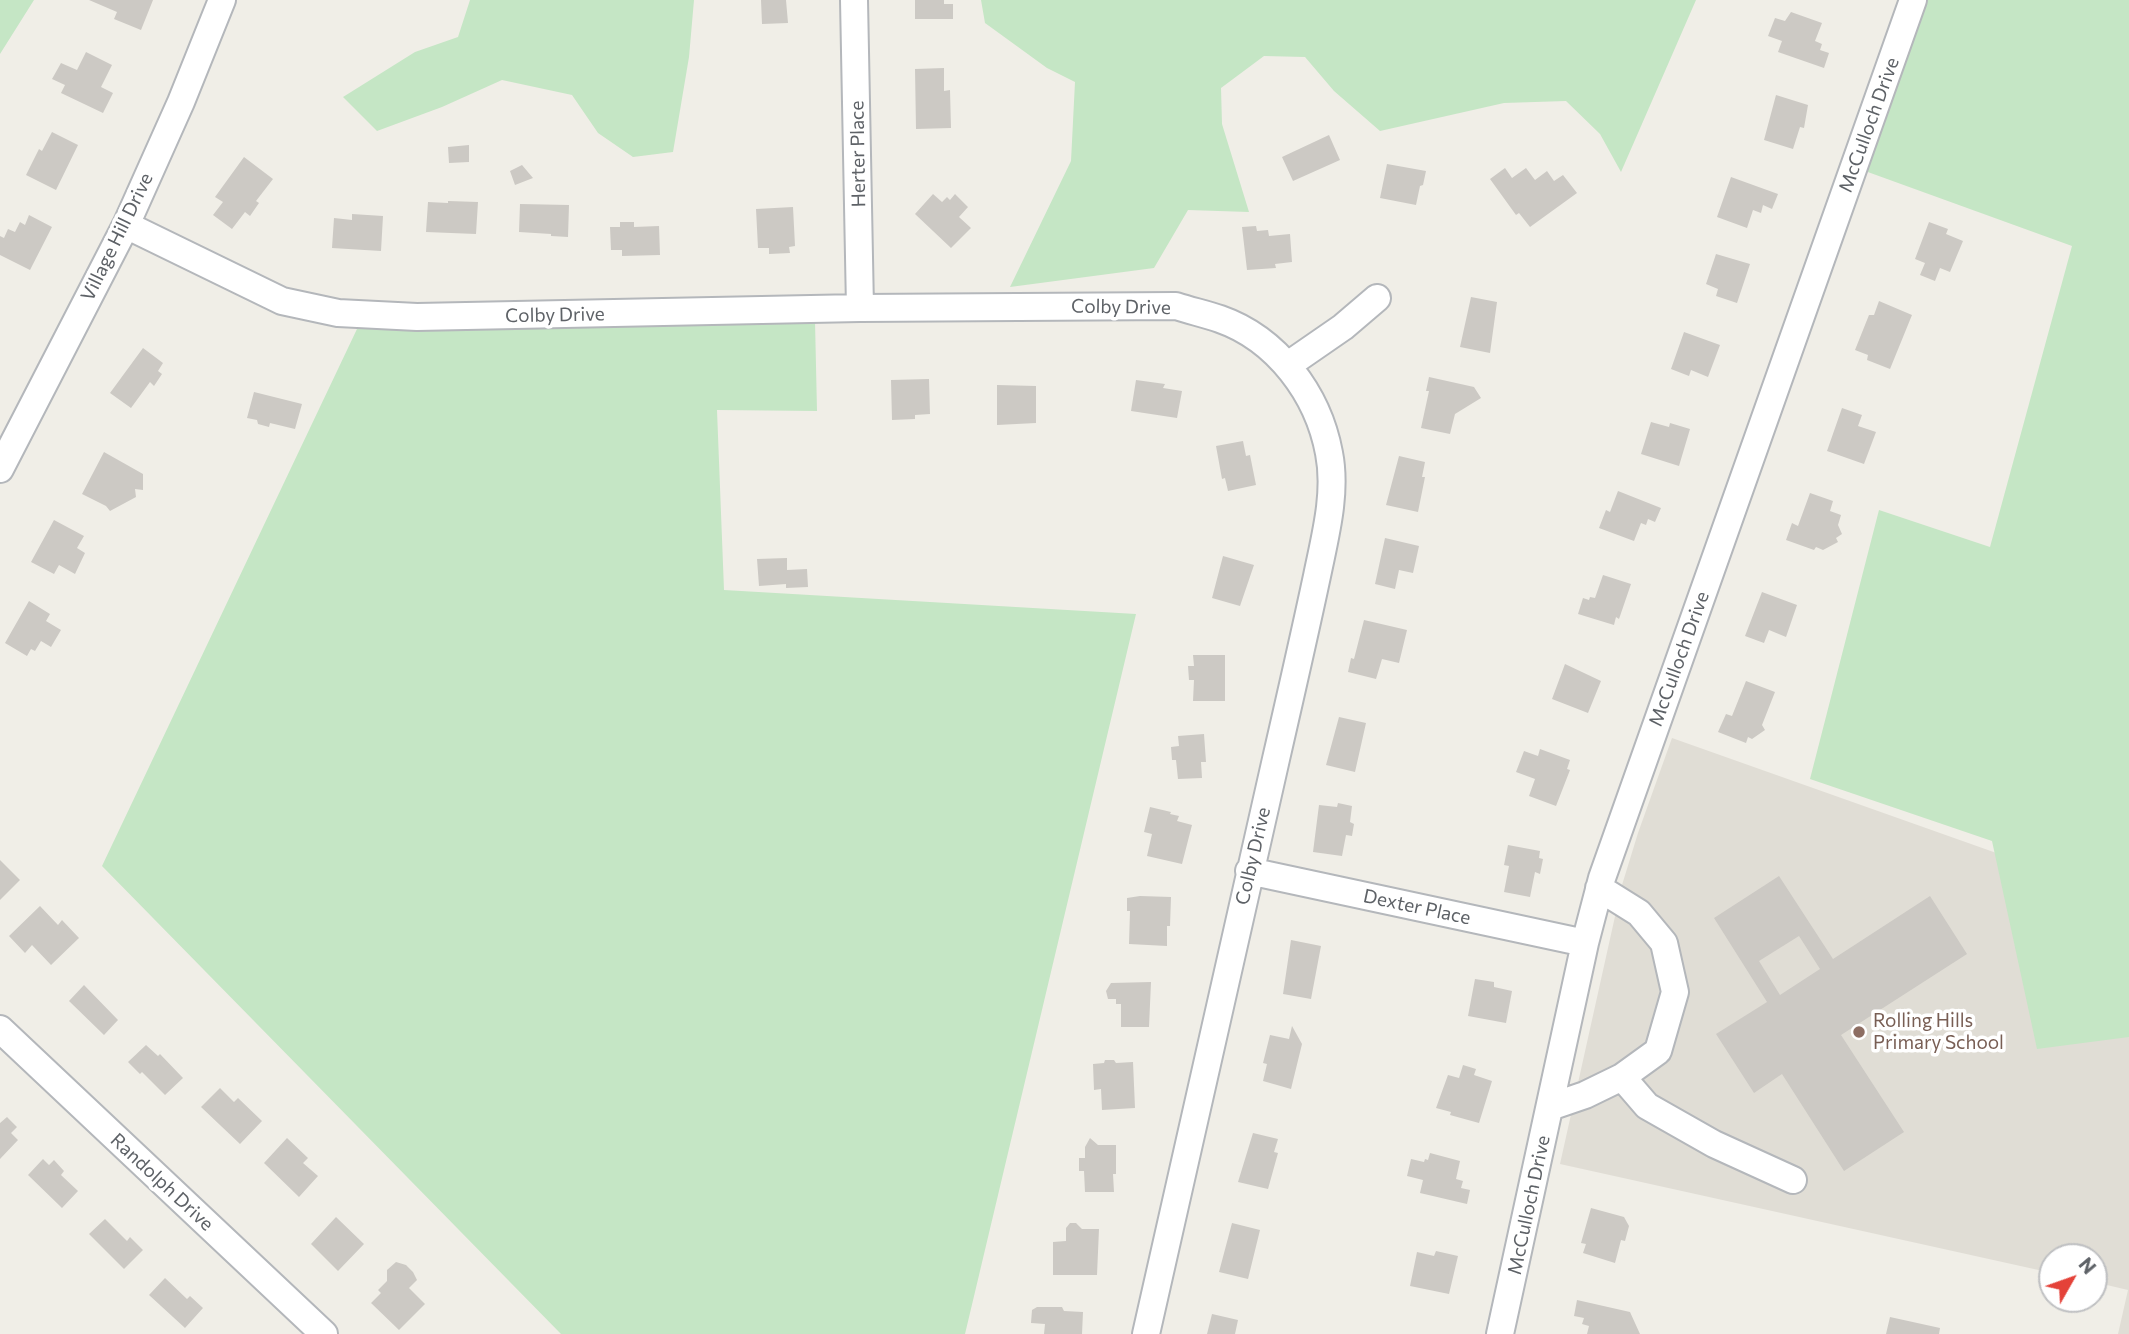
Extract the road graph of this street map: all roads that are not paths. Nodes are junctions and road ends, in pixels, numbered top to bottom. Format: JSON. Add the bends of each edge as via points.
{"nodes":[{"id":1,"x":222,"y":0,"type":"edge"},
{"id":2,"x":854,"y":0,"type":"edge"},
{"id":3,"x":1913,"y":0,"type":"edge"},
{"id":4,"x":126,"y":225,"type":"junction"},
{"id":5,"x":1377,"y":299,"type":"dead end"},
{"id":6,"x":860,"y":308,"type":"junction"},
{"id":7,"x":1288,"y":365,"type":"junction"},
{"id":8,"x":0,"y":469,"type":"edge"},
{"id":9,"x":1249,"y":871,"type":"junction"},
{"id":10,"x":1599,"y":888,"type":"junction"},
{"id":11,"x":1585,"y":943,"type":"junction"},
{"id":12,"x":0,"y":1029,"type":"edge"},
{"id":13,"x":1622,"y":1077,"type":"junction"},
{"id":14,"x":1550,"y":1107,"type":"junction"},
{"id":15,"x":1793,"y":1180,"type":"dead end"},
{"id":16,"x":324,"y":1334,"type":"edge"},
{"id":17,"x":1146,"y":1334,"type":"edge"},
{"id":18,"x":1500,"y":1334,"type":"edge"}],
"edges":[{"from":1,"to":4,"type":"street","name":"Village Hill Drive"},
{"from":2,"to":6,"type":"street","name":"Herter Place"},
{"from":3,"to":10,"type":"street","name":"McCulloch Drive"},
{"from":4,"to":6,"type":"street","name":"Colby Drive","via":[[282,301],[338,313],[417,317]]},
{"from":4,"to":8,"type":"street","name":"Village Hill Drive"},
{"from":5,"to":7,"type":"street"},
{"from":6,"to":7,"type":"street","name":"Colby Drive","via":[[1176,306],[1222,319],[1259,339]]},
{"from":7,"to":9,"type":"street","name":"Colby Drive","via":[[1313,402],[1323,428],[1330,455],[1331,497],[1304,639]]},
{"from":9,"to":11,"type":"street","name":"Dexter Place"},
{"from":9,"to":17,"type":"street","name":"Colby Drive"},
{"from":10,"to":11,"type":"street","name":"McCulloch Drive"},
{"from":10,"to":13,"type":"street","via":[[1639,913],[1664,943],[1675,992],[1658,1051]]},
{"from":11,"to":14,"type":"street","name":"McCulloch Drive"},
{"from":12,"to":16,"type":"street","name":"Randolph Drive"},
{"from":13,"to":14,"type":"street"},
{"from":13,"to":15,"type":"street","via":[[1647,1106],[1714,1144]]},
{"from":14,"to":18,"type":"street","name":"McCulloch Drive"}]}
